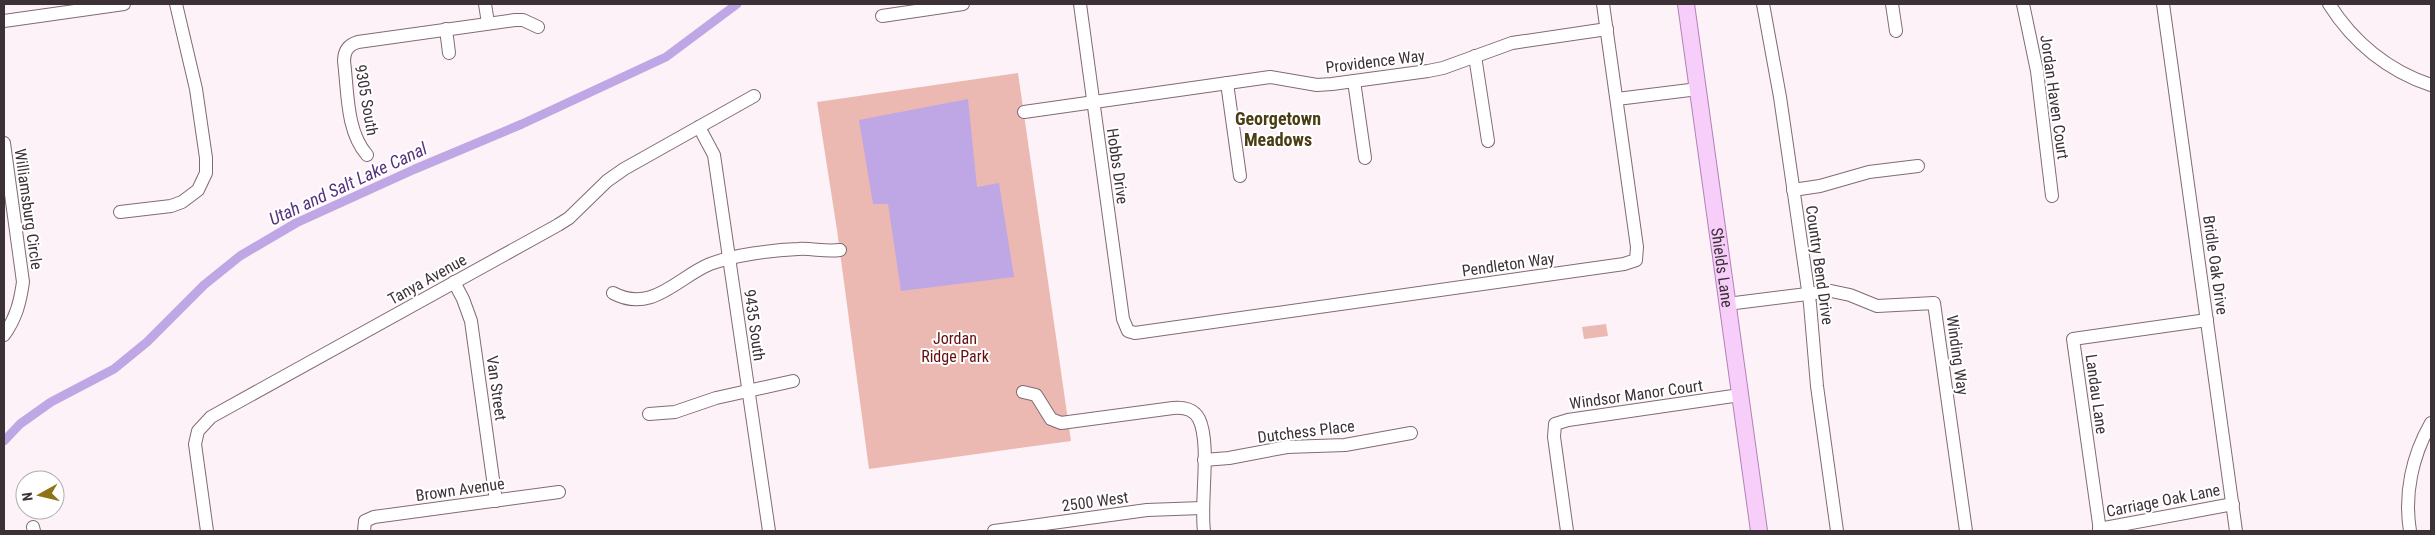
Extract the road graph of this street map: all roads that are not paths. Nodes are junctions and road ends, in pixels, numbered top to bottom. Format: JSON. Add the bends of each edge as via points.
{"nodes":[{"id":1,"x":124,"y":4,"type":"edge"},
{"id":2,"x":176,"y":4,"type":"edge"},
{"id":3,"x":485,"y":4,"type":"edge"},
{"id":4,"x":963,"y":4,"type":"edge"},
{"id":5,"x":1080,"y":4,"type":"edge"},
{"id":6,"x":1603,"y":4,"type":"edge"},
{"id":7,"x":1686,"y":4,"type":"edge"},
{"id":8,"x":1763,"y":4,"type":"edge"},
{"id":9,"x":1892,"y":4,"type":"edge"},
{"id":10,"x":2023,"y":4,"type":"edge"},
{"id":11,"x":2163,"y":4,"type":"edge"},
{"id":12,"x":2329,"y":4,"type":"edge"},
{"id":13,"x":882,"y":16,"type":"dead end"},
{"id":14,"x":4,"y":21,"type":"edge"},
{"id":15,"x":488,"y":23,"type":"junction"},
{"id":16,"x":538,"y":27,"type":"dead end"},
{"id":17,"x":446,"y":29,"type":"junction"},
{"id":18,"x":1607,"y":29,"type":"junction"},
{"id":19,"x":1896,"y":31,"type":"dead end"},
{"id":20,"x":449,"y":53,"type":"dead end"},
{"id":21,"x":1475,"y":56,"type":"junction"},
{"id":22,"x":1354,"y":81,"type":"junction"},
{"id":23,"x":1227,"y":83,"type":"junction"},
{"id":24,"x":2431,"y":84,"type":"edge"},
{"id":25,"x":1698,"y":89,"type":"junction"},
{"id":26,"x":754,"y":96,"type":"dead end"},
{"id":27,"x":1617,"y":99,"type":"junction"},
{"id":28,"x":1093,"y":102,"type":"junction"},
{"id":29,"x":1024,"y":112,"type":"dead end"},
{"id":30,"x":699,"y":128,"type":"junction"},
{"id":31,"x":1488,"y":141,"type":"dead end"},
{"id":32,"x":4,"y":143,"type":"edge"},
{"id":33,"x":367,"y":155,"type":"dead end"},
{"id":34,"x":1365,"y":158,"type":"dead end"},
{"id":35,"x":1918,"y":166,"type":"dead end"},
{"id":36,"x":1240,"y":176,"type":"dead end"},
{"id":37,"x":1793,"y":190,"type":"junction"},
{"id":38,"x":2052,"y":196,"type":"dead end"},
{"id":39,"x":120,"y":212,"type":"dead end"},
{"id":40,"x":840,"y":250,"type":"dead end"},
{"id":41,"x":729,"y":259,"type":"junction"},
{"id":42,"x":454,"y":282,"type":"junction"},
{"id":43,"x":612,"y":293,"type":"dead end"},
{"id":44,"x":1808,"y":293,"type":"junction"},
{"id":45,"x":1728,"y":304,"type":"junction"},
{"id":46,"x":2207,"y":320,"type":"junction"},
{"id":47,"x":1128,"y":331,"type":"joint"},
{"id":48,"x":4,"y":336,"type":"edge"},
{"id":49,"x":793,"y":381,"type":"dead end"},
{"id":50,"x":748,"y":391,"type":"junction"},
{"id":51,"x":1023,"y":392,"type":"dead end"},
{"id":52,"x":1740,"y":395,"type":"junction"},
{"id":53,"x":649,"y":414,"type":"dead end"},
{"id":54,"x":2431,"y":423,"type":"edge"},
{"id":55,"x":1411,"y":433,"type":"dead end"},
{"id":56,"x":1204,"y":460,"type":"junction"},
{"id":57,"x":559,"y":492,"type":"dead end"},
{"id":58,"x":496,"y":501,"type":"junction"},
{"id":59,"x":2232,"y":504,"type":"junction"},
{"id":60,"x":1202,"y":508,"type":"junction"},
{"id":61,"x":365,"y":526,"type":"edge"},
{"id":62,"x":1068,"y":526,"type":"edge"},
{"id":63,"x":2100,"y":530,"type":"edge"},
{"id":64,"x":207,"y":531,"type":"edge"},
{"id":65,"x":769,"y":531,"type":"edge"},
{"id":66,"x":994,"y":531,"type":"edge"},
{"id":67,"x":1204,"y":531,"type":"edge"},
{"id":68,"x":1567,"y":531,"type":"edge"},
{"id":69,"x":1759,"y":531,"type":"edge"},
{"id":70,"x":1837,"y":531,"type":"edge"},
{"id":71,"x":1966,"y":531,"type":"edge"},
{"id":72,"x":2236,"y":531,"type":"edge"},
{"id":73,"x":2410,"y":531,"type":"edge"}],
"edges":[{"from":1,"to":14,"type":"street"},
{"from":2,"to":39,"type":"street","via":[[196,89],[206,174],[198,190],[182,202]]},
{"from":3,"to":15,"type":"street"},
{"from":4,"to":13,"type":"street"},
{"from":5,"to":28,"type":"street","name":"Hobbs Drive"},
{"from":6,"to":18,"type":"street","name":"Pendleton Way"},
{"from":7,"to":25,"type":"main road","name":"Shields Lane"},
{"from":8,"to":37,"type":"street","name":"Country Bend Drive"},
{"from":9,"to":19,"type":"street"},
{"from":10,"to":38,"type":"street","name":"Jordan Haven Court","via":[[2037,71]]},
{"from":11,"to":46,"type":"street","name":"Bridle Oak Drive"},
{"from":12,"to":24,"type":"street","via":[[2352,34],[2379,59]]},
{"from":15,"to":16,"type":"street","via":[[518,20]]},
{"from":15,"to":17,"type":"street"},
{"from":17,"to":20,"type":"street"},
{"from":17,"to":33,"type":"street","name":"9305 South","via":[[358,42],[347,48],[344,60],[354,132]]},
{"from":18,"to":21,"type":"street","name":"Providence Way","via":[[1512,43]]},
{"from":18,"to":27,"type":"street","name":"Pendleton Way"},
{"from":21,"to":22,"type":"street","name":"Providence Way","via":[[1443,68]]},
{"from":21,"to":31,"type":"street"},
{"from":22,"to":23,"type":"street","name":"Providence Way","via":[[1317,84],[1270,77]]},
{"from":22,"to":34,"type":"street"},
{"from":23,"to":28,"type":"street","name":"Providence Way"},
{"from":23,"to":36,"type":"street"},
{"from":25,"to":27,"type":"street"},
{"from":25,"to":45,"type":"main road","name":"Shields Lane"},
{"from":26,"to":30,"type":"street","name":"Tanya Avenue"},
{"from":27,"to":47,"type":"street","name":"Pendleton Way","via":[[1637,247],[1636,260],[1630,263],[1142,332]]},
{"from":28,"to":29,"type":"street","name":"Providence Way"},
{"from":28,"to":47,"type":"street","name":"Hobbs Drive","via":[[1123,319]]},
{"from":30,"to":41,"type":"street","name":"9435 South","via":[[714,155]]},
{"from":30,"to":42,"type":"street","name":"Tanya Avenue","via":[[612,177],[558,225]]},
{"from":32,"to":48,"type":"street","name":"Williamsburg Circle","via":[[23,282],[14,321]]},
{"from":35,"to":37,"type":"street","via":[[1870,172]]},
{"from":37,"to":44,"type":"street","name":"Country Bend Drive"},
{"from":40,"to":41,"type":"street","via":[[799,249]]},
{"from":41,"to":43,"type":"street","via":[[710,264],[656,295],[630,299]]},
{"from":41,"to":50,"type":"street","name":"9435 South"},
{"from":42,"to":58,"type":"street","name":"Van Street","via":[[471,321]]},
{"from":42,"to":64,"type":"street","name":"Tanya Avenue","via":[[206,421],[198,431],[195,444]]},
{"from":44,"to":45,"type":"street","name":"Winding Way"},
{"from":44,"to":70,"type":"street","name":"Country Bend Drive"},
{"from":44,"to":71,"type":"street","name":"Winding Way","via":[[1840,292],[1878,306],[1934,303]]},
{"from":45,"to":52,"type":"main road","name":"Shields Lane"},
{"from":46,"to":59,"type":"street","name":"Bridle Oak Drive"},
{"from":46,"to":63,"type":"street","name":"Landau Lane","via":[[2073,339]]},
{"from":49,"to":50,"type":"street"},
{"from":50,"to":53,"type":"street","via":[[675,412]]},
{"from":50,"to":65,"type":"street","name":"9435 South"},
{"from":51,"to":56,"type":"street","via":[[1036,395],[1051,419],[1061,423],[1186,408],[1199,419]]},
{"from":52,"to":68,"type":"street","name":"Windsor Manor Court","via":[[1555,424]]},
{"from":52,"to":69,"type":"main road","name":"Shields Lane"},
{"from":54,"to":73,"type":"street","via":[[2412,471],[2408,498]]},
{"from":55,"to":56,"type":"street","name":"Dutchess Place","via":[[1345,445],[1287,447]]},
{"from":56,"to":60,"type":"street"},
{"from":57,"to":58,"type":"street","name":"Brown Avenue"},
{"from":58,"to":61,"type":"street","name":"Brown Avenue","via":[[374,518]]},
{"from":59,"to":63,"type":"street","name":"Carriage Oak Lane"},
{"from":59,"to":72,"type":"street","name":"Bridle Oak Drive"},
{"from":60,"to":62,"type":"street","name":"2500 West","via":[[1147,510]]},
{"from":60,"to":67,"type":"street"},
{"from":62,"to":66,"type":"street","name":"2500 West"}]}
